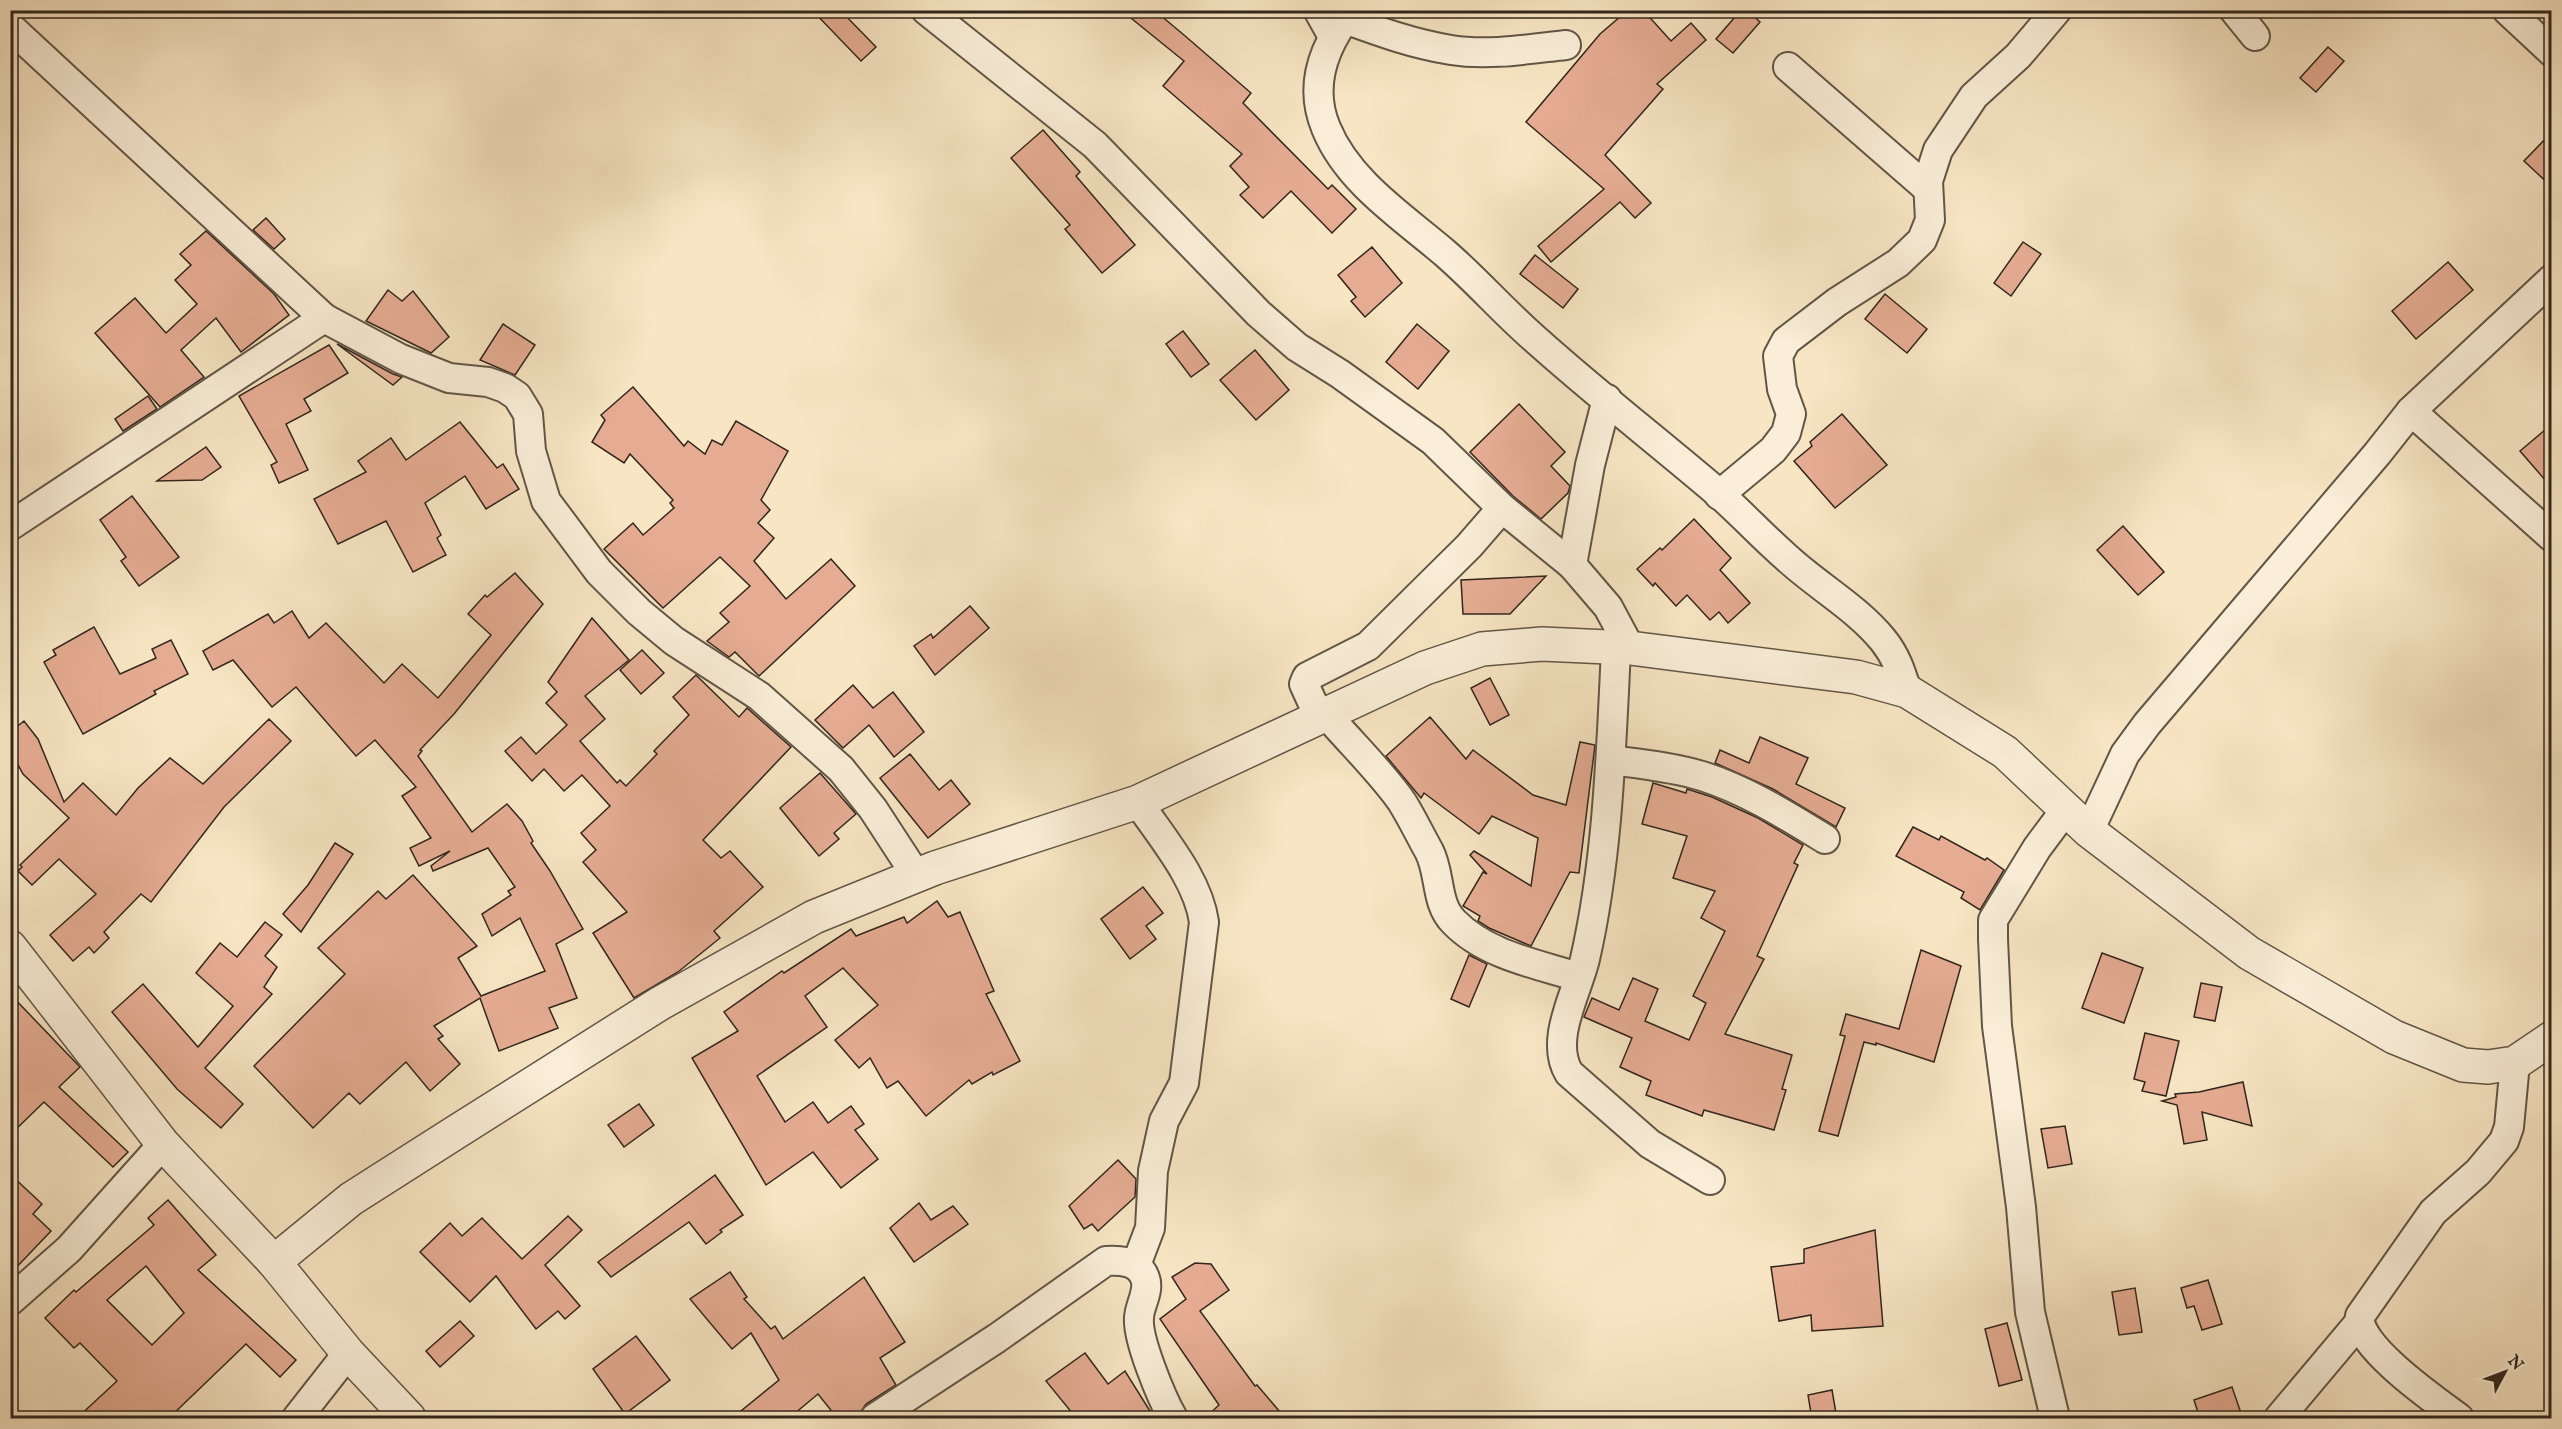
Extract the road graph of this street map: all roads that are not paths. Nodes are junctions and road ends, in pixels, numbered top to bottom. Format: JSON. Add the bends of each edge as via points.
{"nodes":[{"id":1,"x":926,"y":10,"type":"edge"},
{"id":2,"x":1318,"y":10,"type":"edge"},
{"id":3,"x":2057,"y":10,"type":"edge"},
{"id":4,"x":2234,"y":10,"type":"edge"},
{"id":5,"x":2507,"y":10,"type":"edge"},
{"id":6,"x":1343,"y":21,"type":"edge"},
{"id":7,"x":10,"y":27,"type":"edge"},
{"id":8,"x":2255,"y":36,"type":"dead end"},
{"id":9,"x":1566,"y":45,"type":"dead end"},
{"id":10,"x":2552,"y":52,"type":"edge"},
{"id":11,"x":1788,"y":67,"type":"dead end"},
{"id":12,"x":1928,"y":189,"type":"junction"},
{"id":13,"x":2552,"y":279,"type":"edge"},
{"id":14,"x":324,"y":318,"type":"junction"},
{"id":15,"x":1607,"y":399,"type":"junction"},
{"id":16,"x":2410,"y":411,"type":"junction"},
{"id":17,"x":1719,"y":495,"type":"junction"},
{"id":18,"x":1502,"y":508,"type":"junction"},
{"id":19,"x":10,"y":526,"type":"edge"},
{"id":20,"x":2552,"y":537,"type":"edge"},
{"id":21,"x":1572,"y":565,"type":"junction"},
{"id":22,"x":1623,"y":648,"type":"junction"},
{"id":23,"x":1907,"y":691,"type":"junction"},
{"id":24,"x":1324,"y":717,"type":"junction"},
{"id":25,"x":1611,"y":760,"type":"junction"},
{"id":26,"x":1138,"y":802,"type":"junction"},
{"id":27,"x":2077,"y":820,"type":"junction"},
{"id":28,"x":1825,"y":839,"type":"dead end"},
{"id":29,"x":916,"y":875,"type":"junction"},
{"id":30,"x":10,"y":946,"type":"edge"},
{"id":31,"x":1578,"y":977,"type":"junction"},
{"id":32,"x":2552,"y":1038,"type":"edge"},
{"id":33,"x":2515,"y":1063,"type":"junction"},
{"id":34,"x":164,"y":1144,"type":"junction"},
{"id":35,"x":1710,"y":1180,"type":"dead end"},
{"id":36,"x":273,"y":1262,"type":"junction"},
{"id":37,"x":1136,"y":1265,"type":"junction"},
{"id":38,"x":10,"y":1301,"type":"edge"},
{"id":39,"x":2358,"y":1324,"type":"junction"},
{"id":40,"x":348,"y":1353,"type":"junction"},
{"id":41,"x":297,"y":1419,"type":"edge"},
{"id":42,"x":410,"y":1419,"type":"edge"},
{"id":43,"x":875,"y":1419,"type":"edge"},
{"id":44,"x":1173,"y":1419,"type":"edge"},
{"id":45,"x":2055,"y":1419,"type":"edge"},
{"id":46,"x":2279,"y":1419,"type":"edge"},
{"id":47,"x":2459,"y":1419,"type":"edge"}],
"edges":[{"from":1,"to":18,"type":"street","via":[[1095,145],[1274,327],[1433,441]]},
{"from":2,"to":6,"type":"street"},
{"from":3,"to":12,"type":"street","via":[[1958,117],[1938,150]]},
{"from":4,"to":8,"type":"street"},
{"from":5,"to":10,"type":"street"},
{"from":6,"to":9,"type":"street","via":[[1396,39],[1453,50],[1508,51]]},
{"from":6,"to":15,"type":"street","via":[[1318,72],[1318,103],[1325,128],[1339,154],[1358,178]]},
{"from":7,"to":14,"type":"street"},
{"from":11,"to":12,"type":"street"},
{"from":12,"to":17,"type":"street","via":[[1930,220],[1922,240],[1898,263],[1786,340],[1778,356],[1782,389],[1791,414],[1786,433],[1773,450]]},
{"from":13,"to":16,"type":"street"},
{"from":14,"to":19,"type":"street"},
{"from":14,"to":29,"type":"street","via":[[400,359],[449,378],[496,385],[517,396],[528,414],[531,451],[546,501],[599,572],[674,641],[759,696],[841,769],[873,809]]},
{"from":15,"to":17,"type":"street"},
{"from":15,"to":21,"type":"street","via":[[1590,465]]},
{"from":16,"to":20,"type":"street"},
{"from":16,"to":27,"type":"street","via":[[2147,724]]},
{"from":17,"to":23,"type":"street","via":[[1883,640],[1898,662]]},
{"from":18,"to":21,"type":"street"},
{"from":18,"to":24,"type":"street","via":[[1368,646],[1307,677],[1304,684]]},
{"from":21,"to":22,"type":"street","via":[[1608,607]]},
{"from":22,"to":23,"type":"street","via":[[1856,677]]},
{"from":22,"to":24,"type":"street","via":[[1542,644],[1482,649],[1425,668]]},
{"from":22,"to":25,"type":"street"},
{"from":23,"to":27,"type":"street","via":[[2005,752]]},
{"from":24,"to":26,"type":"street"},
{"from":24,"to":31,"type":"street","via":[[1401,801],[1431,854],[1441,887],[1440,900],[1452,921],[1472,938],[1509,955]]},
{"from":25,"to":28,"type":"street","via":[[1703,777],[1767,804]]},
{"from":25,"to":31,"type":"street","via":[[1603,842],[1585,960]]},
{"from":26,"to":29,"type":"street"},
{"from":26,"to":37,"type":"street","via":[[1193,889],[1202,906],[1204,922],[1184,1083],[1164,1121],[1153,1171],[1150,1228]]},
{"from":27,"to":33,"type":"street","via":[[2249,953],[2394,1037],[2463,1065]]},
{"from":27,"to":45,"type":"street","via":[[2009,892],[1993,920],[1997,1026],[2021,1207],[2030,1312]]},
{"from":29,"to":36,"type":"street","via":[[814,917],[659,1004],[351,1199]]},
{"from":30,"to":34,"type":"street"},
{"from":31,"to":35,"type":"street","via":[[1561,1043],[1562,1062],[1569,1073],[1650,1144]]},
{"from":32,"to":33,"type":"street"},
{"from":33,"to":39,"type":"street","via":[[2504,1141],[2478,1172],[2433,1212],[2364,1307]]},
{"from":34,"to":36,"type":"street"},
{"from":34,"to":38,"type":"street","via":[[69,1249]]},
{"from":36,"to":40,"type":"street"},
{"from":37,"to":43,"type":"street","via":[[1106,1261]]},
{"from":37,"to":44,"type":"street","via":[[1146,1279],[1139,1332],[1161,1397]]},
{"from":39,"to":46,"type":"street"},
{"from":39,"to":47,"type":"street","via":[[2378,1352]]},
{"from":40,"to":41,"type":"street"},
{"from":40,"to":42,"type":"street"}]}
